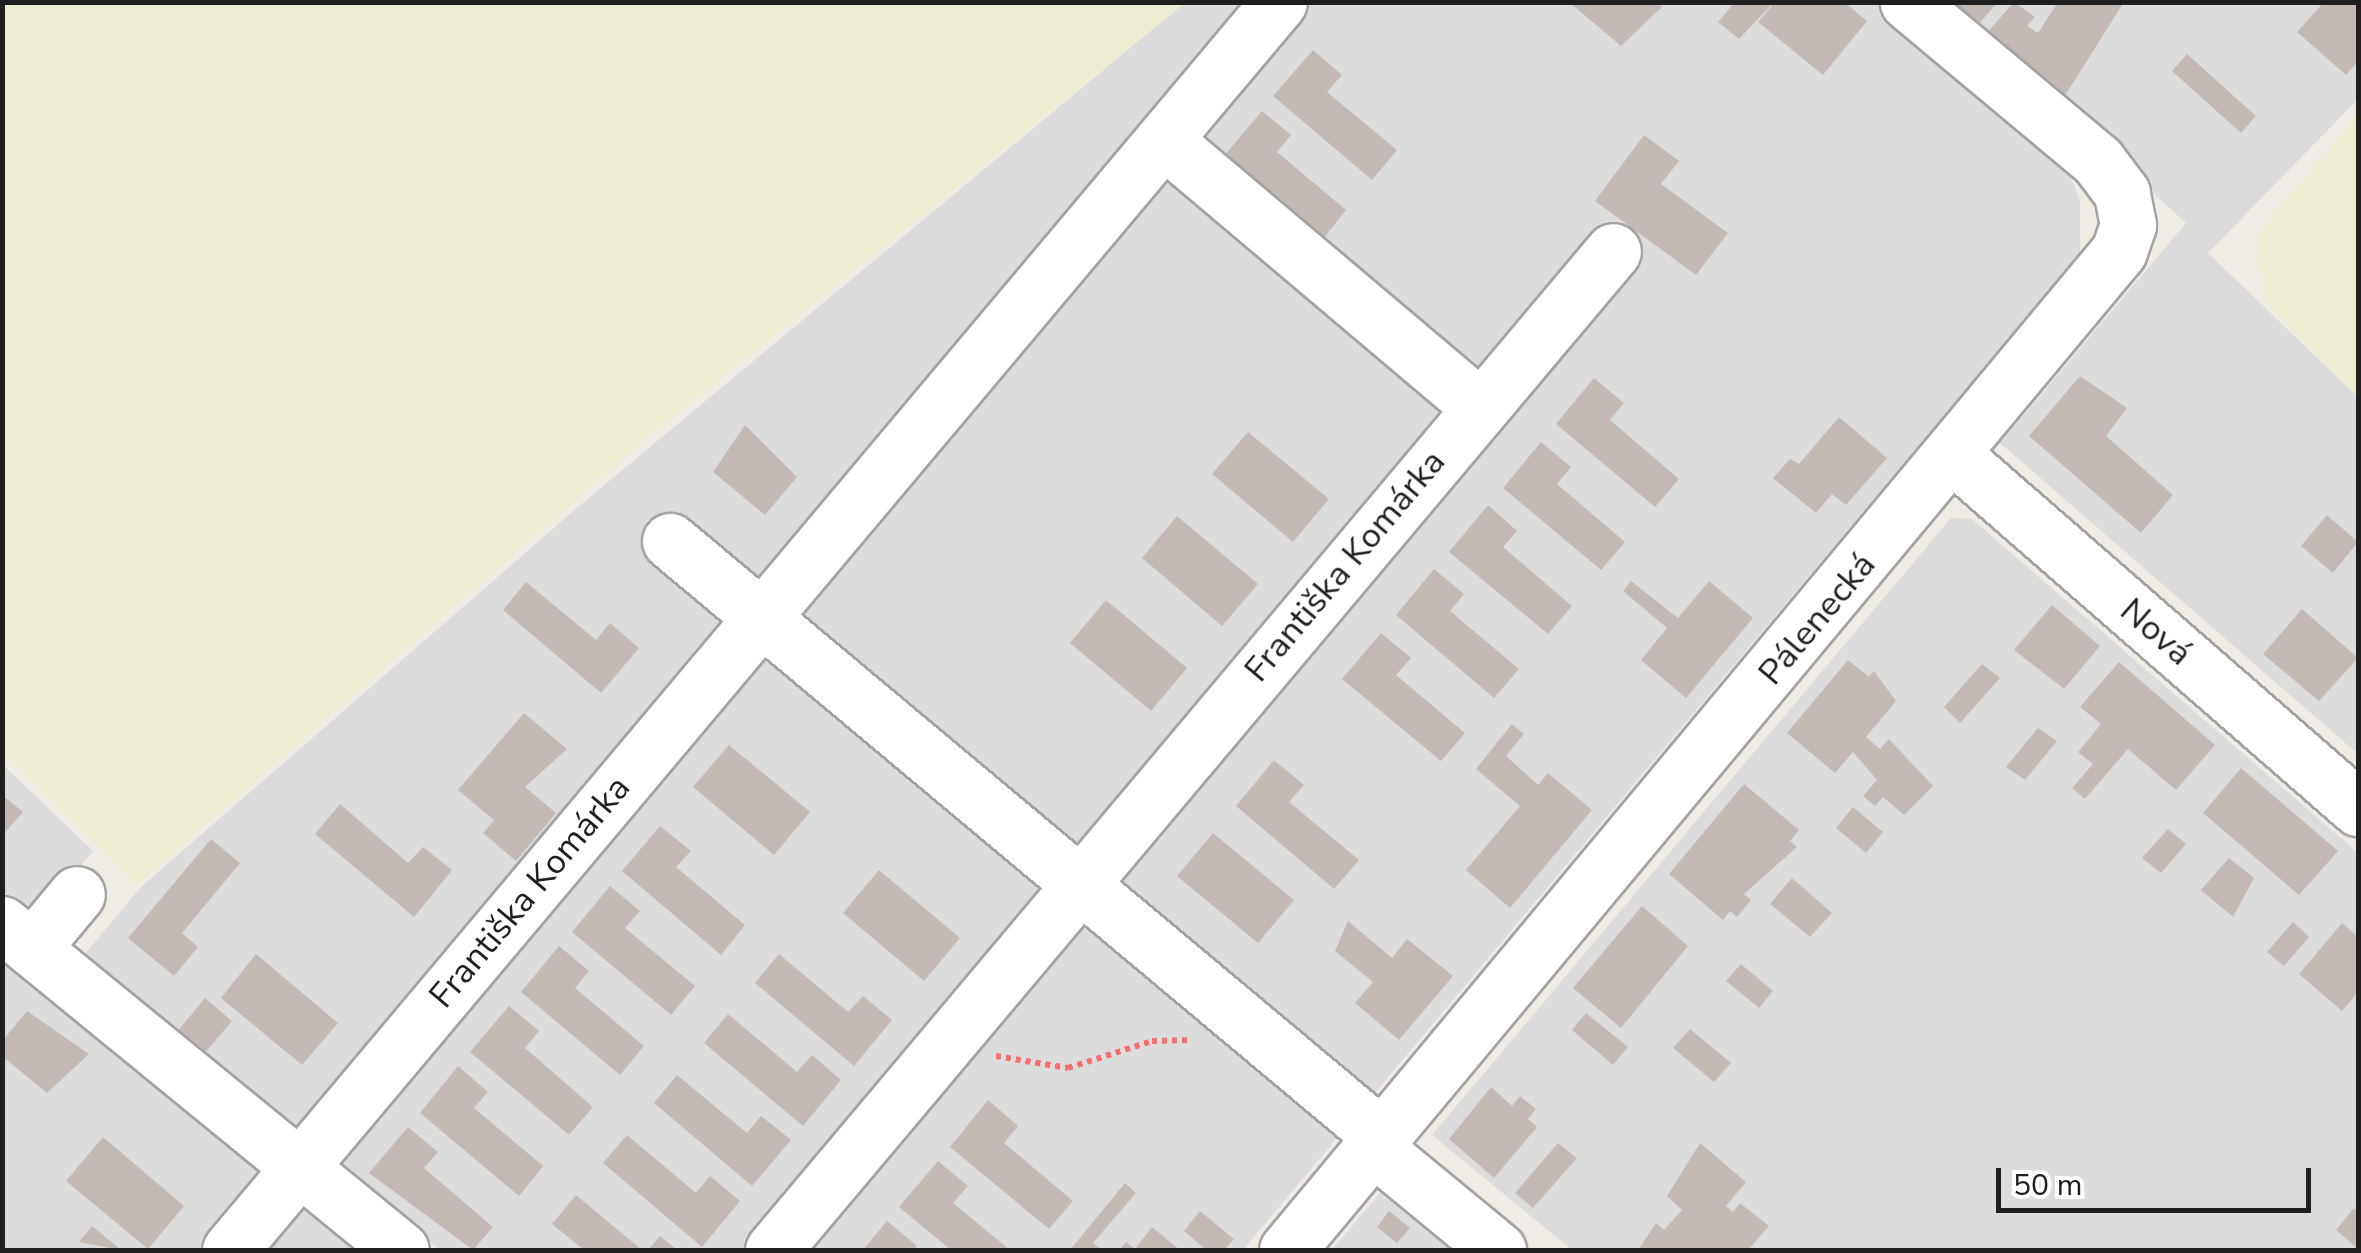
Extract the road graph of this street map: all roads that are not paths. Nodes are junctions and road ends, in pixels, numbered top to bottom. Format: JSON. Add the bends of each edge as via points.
{"nodes":[{"id":1,"x":1278,"y":2,"type":"edge"},
{"id":2,"x":1908,"y":2,"type":"edge"},
{"id":3,"x":1165,"y":140,"type":"junction"},
{"id":4,"x":1614,"y":251,"type":"dead end"},
{"id":5,"x":1480,"y":407,"type":"junction"},
{"id":6,"x":1954,"y":456,"type":"junction"},
{"id":7,"x":670,"y":541,"type":"dead end"},
{"id":8,"x":761,"y":617,"type":"junction"},
{"id":9,"x":2358,"y":808,"type":"edge"},
{"id":10,"x":1078,"y":882,"type":"junction"},
{"id":11,"x":77,"y":894,"type":"dead end"},
{"id":12,"x":17,"y":936,"type":"edge"},
{"id":13,"x":1378,"y":1142,"type":"junction"},
{"id":14,"x":298,"y":1168,"type":"junction"},
{"id":15,"x":230,"y":1250,"type":"edge"},
{"id":16,"x":401,"y":1250,"type":"edge"},
{"id":17,"x":774,"y":1250,"type":"edge"},
{"id":18,"x":1287,"y":1250,"type":"edge"},
{"id":19,"x":1498,"y":1250,"type":"edge"}],
"edges":[{"from":1,"to":3,"type":"street","name":"Františka Komárka"},
{"from":2,"to":6,"type":"street","name":"Pálenecká","via":[[2098,162],[2122,194],[2128,226],[2096,286]]},
{"from":3,"to":5,"type":"street"},
{"from":3,"to":8,"type":"street","name":"Františka Komárka"},
{"from":4,"to":5,"type":"street","name":"Františka Komárka"},
{"from":5,"to":10,"type":"street","name":"Františka Komárka"},
{"from":6,"to":9,"type":"street","name":"Nová"},
{"from":6,"to":13,"type":"street","name":"Pálenecká"},
{"from":7,"to":8,"type":"street"},
{"from":8,"to":10,"type":"street"},
{"from":8,"to":14,"type":"street","name":"Františka Komárka"},
{"from":10,"to":13,"type":"street"},
{"from":10,"to":17,"type":"street","name":"Františka Komárka"},
{"from":11,"to":12,"type":"street"},
{"from":12,"to":14,"type":"street"},
{"from":13,"to":18,"type":"street","name":"Pálenecká"},
{"from":13,"to":19,"type":"street"},
{"from":14,"to":15,"type":"street","name":"Františka Komárka"},
{"from":14,"to":16,"type":"street"}]}
